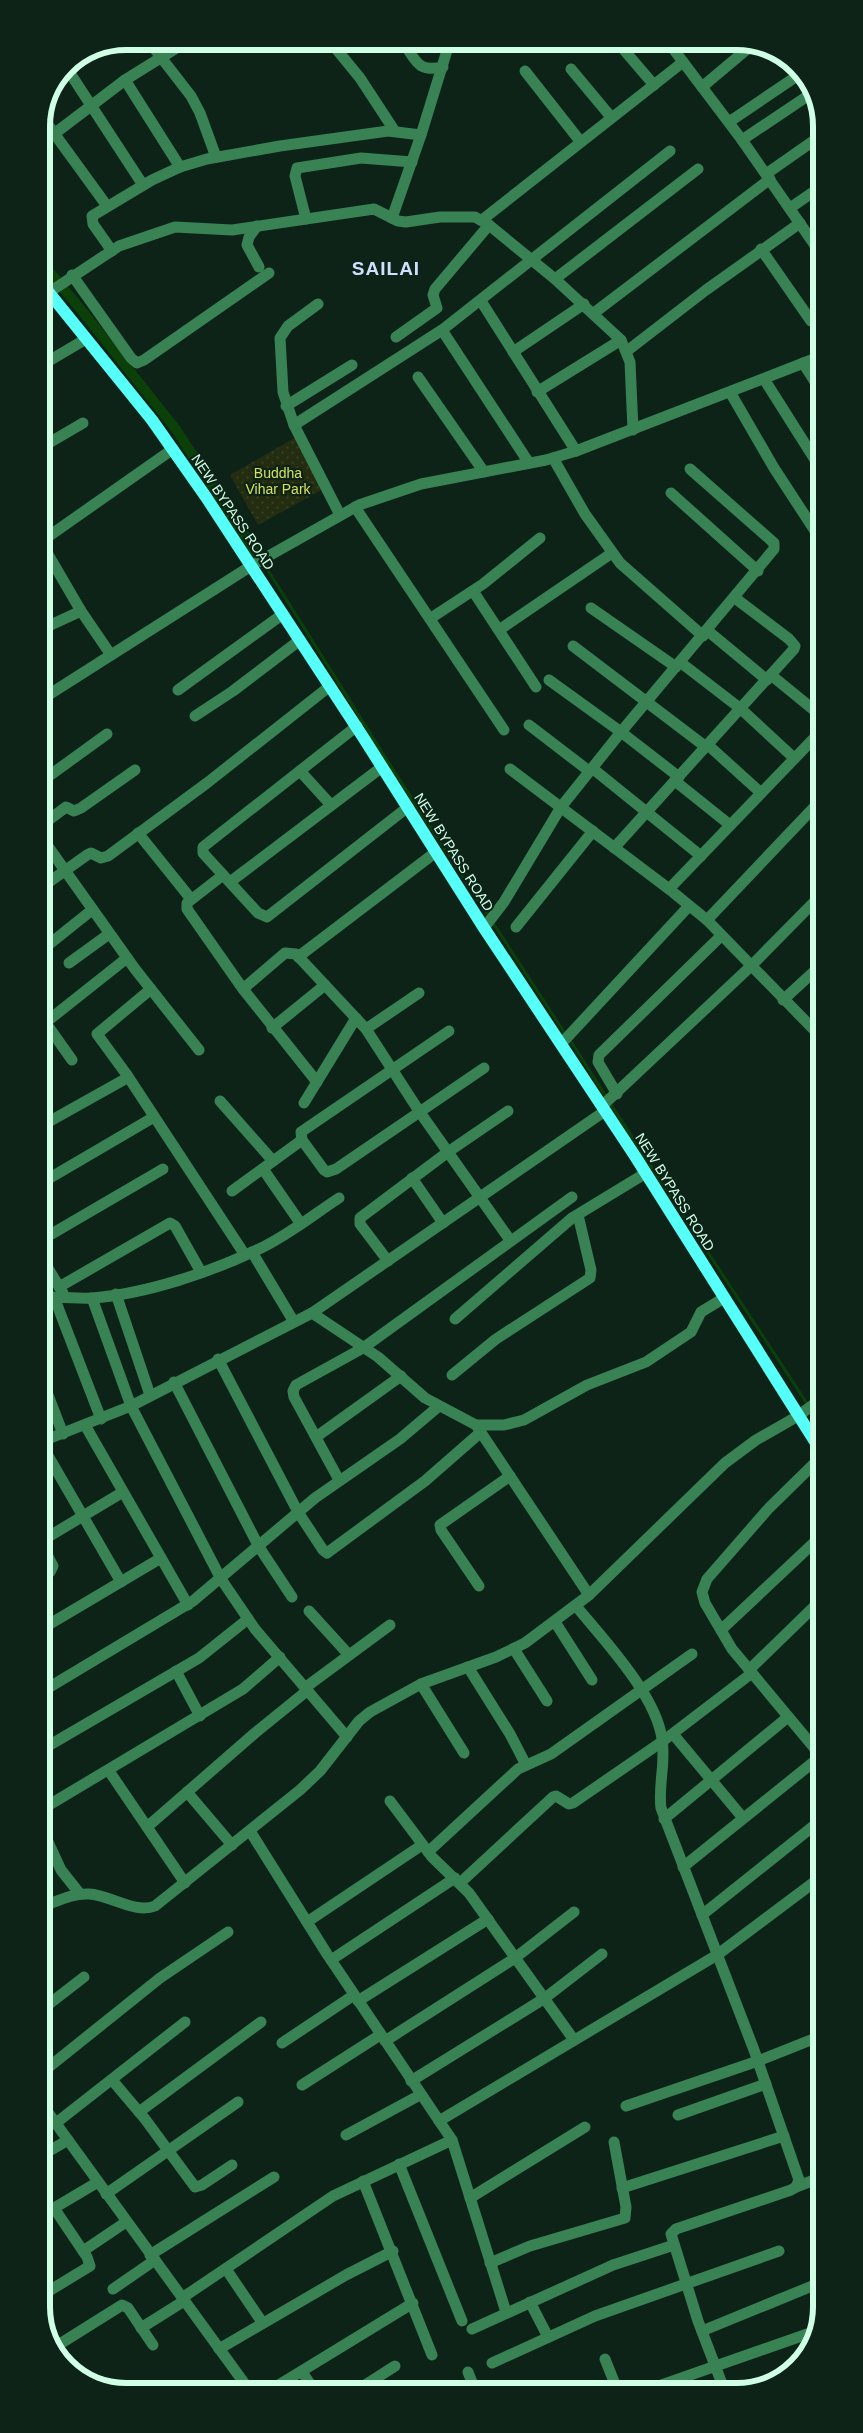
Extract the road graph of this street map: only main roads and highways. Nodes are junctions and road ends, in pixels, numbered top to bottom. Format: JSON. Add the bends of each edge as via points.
{"nodes":[{"id":1,"x":54,"y":286,"type":"edge"},
{"id":2,"x":809,"y":1407,"type":"edge"},
{"id":3,"x":813,"y":1422,"type":"edge"}],
"edges":[{"from":1,"to":2,"type":"main road","name":"NEW BYPASS ROAD","via":[[86,339],[173,449],[357,726],[436,852],[490,921],[609,1102],[646,1173],[724,1298]]},
{"from":2,"to":3,"type":"main road","name":"NEW BYPASS ROAD"}]}
